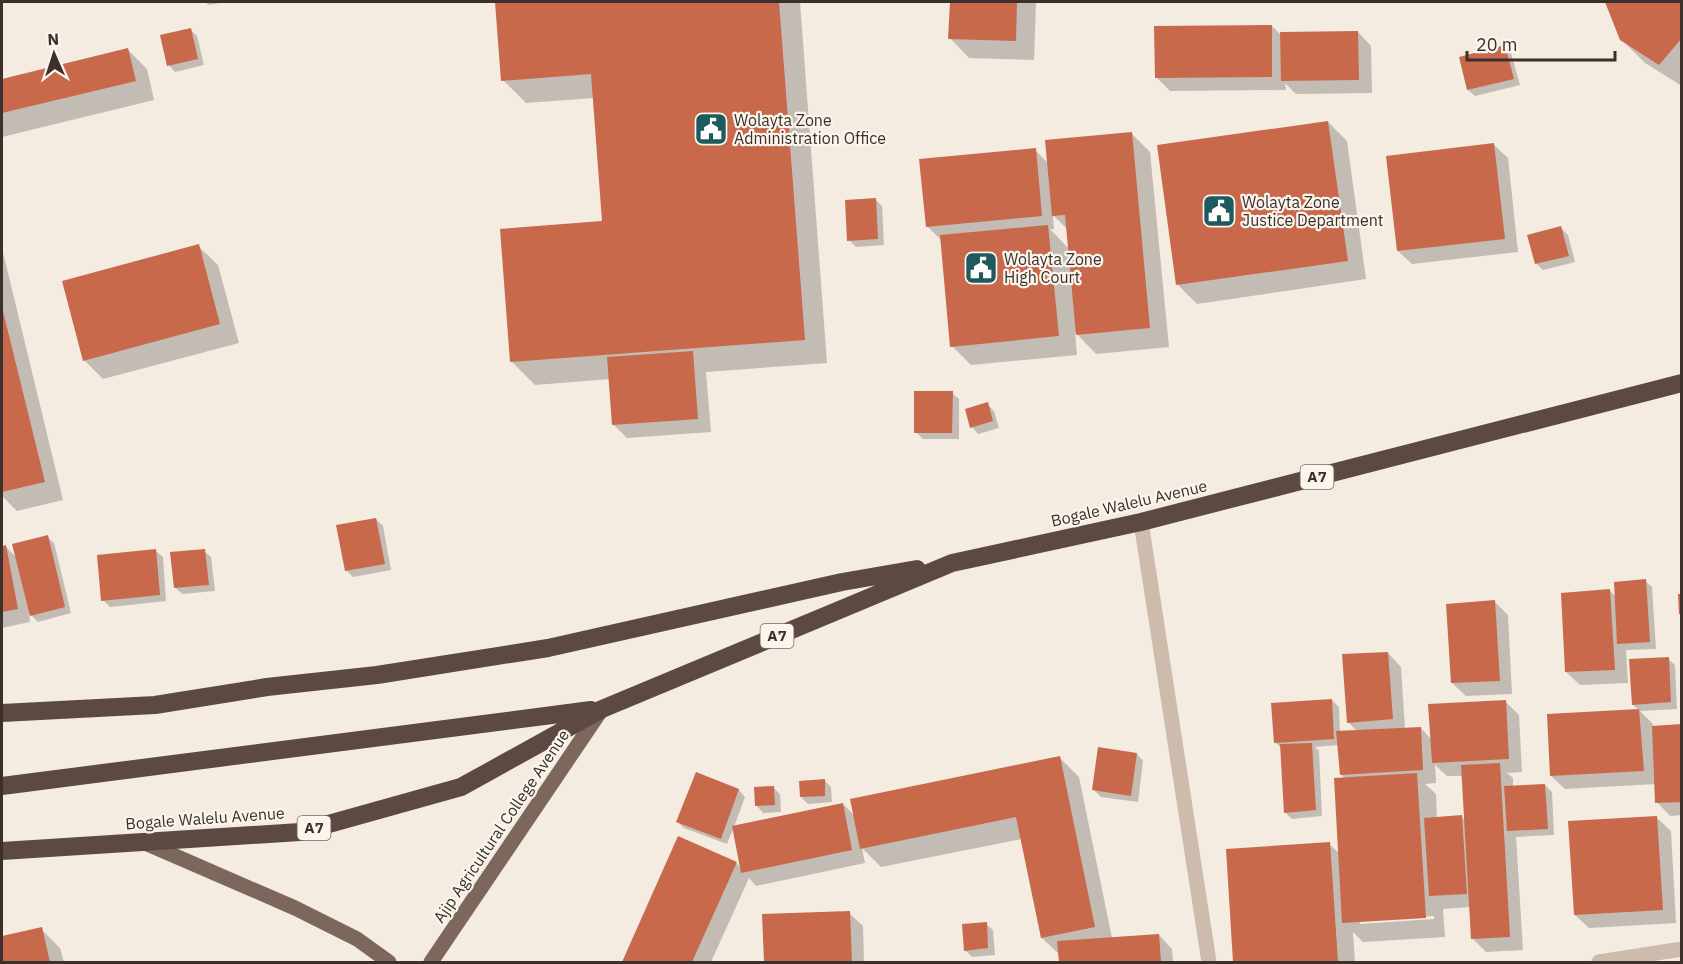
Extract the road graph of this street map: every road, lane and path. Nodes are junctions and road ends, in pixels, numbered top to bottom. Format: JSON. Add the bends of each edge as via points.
{"nodes":[{"id":1,"x":1682,"y":383,"type":"edge"},
{"id":2,"x":1141,"y":522,"type":"junction"},
{"id":3,"x":952,"y":564,"type":"junction"},
{"id":4,"x":602,"y":709,"type":"junction"},
{"id":5,"x":2,"y":713,"type":"edge"},
{"id":6,"x":2,"y":786,"type":"edge"},
{"id":7,"x":143,"y":842,"type":"junction"},
{"id":8,"x":2,"y":851,"type":"edge"},
{"id":9,"x":1682,"y":949,"type":"edge"},
{"id":10,"x":390,"y":963,"type":"edge"},
{"id":11,"x":431,"y":963,"type":"edge"},
{"id":12,"x":1209,"y":963,"type":"edge"},
{"id":13,"x":1599,"y":963,"type":"edge"}],
"edges":[{"from":1,"to":2,"type":"highway","name":"Bogale Walelu Avenue","number":"A7"},
{"from":2,"to":3,"type":"highway","name":"Bogale Walelu Avenue","number":"A7"},
{"from":2,"to":12,"type":"street"},
{"from":3,"to":4,"type":"highway","name":"Bogale Walelu Avenue","number":"A7"},
{"from":3,"to":5,"type":"highway","via":[[842,582],[548,648],[377,675],[155,705]]},
{"from":4,"to":6,"type":"highway","name":"Bogale Walelu Avenue","number":"A7"},
{"from":4,"to":7,"type":"highway","name":"Bogale Walelu Avenue","number":"A7","via":[[461,787],[300,832]]},
{"from":4,"to":11,"type":"main road","name":"Ajip Agricultural College Avenue"},
{"from":7,"to":8,"type":"highway","name":"Bogale Walelu Avenue","number":"A7"},
{"from":7,"to":10,"type":"main road","number":"A7","via":[[295,908],[357,939]]},
{"from":9,"to":13,"type":"street"}]}
